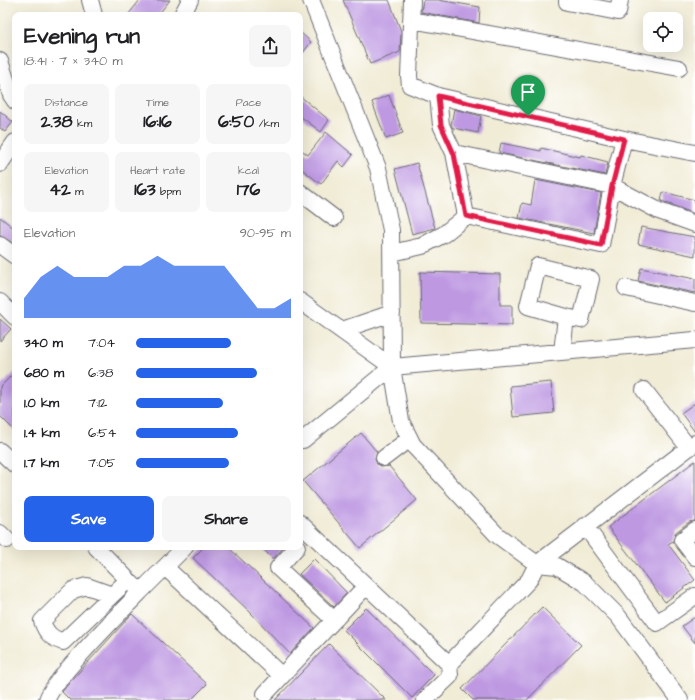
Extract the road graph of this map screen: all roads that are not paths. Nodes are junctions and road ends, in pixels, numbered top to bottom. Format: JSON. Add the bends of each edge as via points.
{"nodes":[{"id":1,"x":90,"y":0,"type":"edge"},
{"id":2,"x":190,"y":0,"type":"edge"},
{"id":3,"x":311,"y":0,"type":"edge"},
{"id":4,"x":412,"y":0,"type":"edge"},
{"id":5,"x":567,"y":0,"type":"edge"},
{"id":6,"x":620,"y":0,"type":"edge"},
{"id":7,"x":93,"y":12,"type":"edge"},
{"id":8,"x":184,"y":12,"type":"edge"},
{"id":9,"x":411,"y":20,"type":"junction"},
{"id":10,"x":0,"y":61,"type":"edge"},
{"id":11,"x":679,"y":68,"type":"dead end"},
{"id":12,"x":438,"y":96,"type":"junction"},
{"id":13,"x":12,"y":97,"type":"edge"},
{"id":14,"x":624,"y":139,"type":"junction"},
{"id":15,"x":695,"y":153,"type":"edge"},
{"id":16,"x":454,"y":154,"type":"junction"},
{"id":17,"x":612,"y":186,"type":"junction"},
{"id":18,"x":303,"y":194,"type":"edge"},
{"id":19,"x":466,"y":216,"type":"junction"},
{"id":20,"x":334,"y":218,"type":"dead end"},
{"id":21,"x":695,"y":224,"type":"edge"},
{"id":22,"x":0,"y":245,"type":"edge"},
{"id":23,"x":392,"y":253,"type":"junction"},
{"id":24,"x":12,"y":254,"type":"edge"},
{"id":25,"x":626,"y":288,"type":"dead end"},
{"id":26,"x":0,"y":302,"type":"edge"},
{"id":27,"x":303,"y":303,"type":"edge"},
{"id":28,"x":695,"y":303,"type":"edge"},
{"id":29,"x":392,"y":313,"type":"junction"},
{"id":30,"x":12,"y":314,"type":"edge"},
{"id":31,"x":566,"y":317,"type":"dead end"},
{"id":32,"x":342,"y":330,"type":"junction"},
{"id":33,"x":695,"y":340,"type":"edge"},
{"id":34,"x":562,"y":352,"type":"junction"},
{"id":35,"x":392,"y":368,"type":"junction"},
{"id":36,"x":644,"y":390,"type":"dead end"},
{"id":37,"x":409,"y":439,"type":"junction"},
{"id":38,"x":303,"y":440,"type":"edge"},
{"id":39,"x":692,"y":445,"type":"edge"},
{"id":40,"x":0,"y":451,"type":"edge"},
{"id":41,"x":384,"y":458,"type":"dead end"},
{"id":42,"x":12,"y":462,"type":"edge"},
{"id":43,"x":586,"y":526,"type":"junction"},
{"id":44,"x":695,"y":530,"type":"edge"},
{"id":45,"x":303,"y":533,"type":"edge"},
{"id":46,"x":99,"y":550,"type":"edge"},
{"id":47,"x":182,"y":550,"type":"edge"},
{"id":48,"x":294,"y":550,"type":"edge"},
{"id":49,"x":695,"y":557,"type":"edge"},
{"id":50,"x":537,"y":564,"type":"junction"},
{"id":51,"x":165,"y":568,"type":"junction"},
{"id":52,"x":128,"y":580,"type":"junction"},
{"id":53,"x":366,"y":586,"type":"junction"},
{"id":54,"x":140,"y":592,"type":"junction"},
{"id":55,"x":112,"y":594,"type":"dead end"},
{"id":56,"x":695,"y":596,"type":"edge"},
{"id":57,"x":334,"y":620,"type":"junction"},
{"id":58,"x":450,"y":664,"type":"junction"},
{"id":59,"x":282,"y":676,"type":"junction"},
{"id":60,"x":264,"y":694,"type":"dead end"},
{"id":61,"x":47,"y":700,"type":"edge"},
{"id":62,"x":425,"y":700,"type":"edge"},
{"id":63,"x":680,"y":700,"type":"edge"}],
"edges":[{"from":1,"to":7,"type":"street"},
{"from":2,"to":8,"type":"street"},
{"from":3,"to":23,"type":"street","via":[[378,168],[391,230]]},
{"from":4,"to":9,"type":"street"},
{"from":5,"to":6,"type":"street","via":[[618,12]]},
{"from":9,"to":11,"type":"street"},
{"from":9,"to":12,"type":"street","via":[[410,85]]},
{"from":10,"to":13,"type":"street"},
{"from":12,"to":14,"type":"street"},
{"from":12,"to":16,"type":"street","via":[[441,125]]},
{"from":14,"to":15,"type":"street"},
{"from":14,"to":17,"type":"street"},
{"from":16,"to":17,"type":"street"},
{"from":16,"to":19,"type":"street"},
{"from":17,"to":19,"type":"street","via":[[601,245]]},
{"from":17,"to":21,"type":"street","via":[[660,211]]},
{"from":18,"to":20,"type":"street"},
{"from":19,"to":23,"type":"street","via":[[444,234],[422,246]]},
{"from":22,"to":24,"type":"street"},
{"from":23,"to":29,"type":"street"},
{"from":25,"to":28,"type":"street"},
{"from":26,"to":30,"type":"street"},
{"from":27,"to":32,"type":"street"},
{"from":29,"to":32,"type":"street"},
{"from":29,"to":35,"type":"street"},
{"from":31,"to":34,"type":"street"},
{"from":32,"to":35,"type":"street"},
{"from":33,"to":34,"type":"street"},
{"from":34,"to":35,"type":"street"},
{"from":35,"to":37,"type":"street","via":[[401,421]]},
{"from":35,"to":38,"type":"street"},
{"from":36,"to":39,"type":"street"},
{"from":37,"to":41,"type":"street"},
{"from":37,"to":50,"type":"street","via":[[497,535]]},
{"from":39,"to":43,"type":"street"},
{"from":40,"to":42,"type":"street"},
{"from":43,"to":50,"type":"street"},
{"from":43,"to":56,"type":"street","via":[[657,623]]},
{"from":44,"to":49,"type":"street","via":[[682,540]]},
{"from":45,"to":53,"type":"street"},
{"from":46,"to":52,"type":"street"},
{"from":47,"to":51,"type":"street"},
{"from":48,"to":57,"type":"street","via":[[278,568]]},
{"from":50,"to":58,"type":"street","via":[[529,580]]},
{"from":50,"to":63,"type":"street","via":[[557,566],[586,583],[618,616]]},
{"from":51,"to":54,"type":"street"},
{"from":51,"to":59,"type":"street"},
{"from":52,"to":54,"type":"street"},
{"from":52,"to":55,"type":"street"},
{"from":53,"to":57,"type":"street"},
{"from":53,"to":58,"type":"street"},
{"from":54,"to":61,"type":"street","via":[[52,689]]},
{"from":57,"to":59,"type":"street"},
{"from":58,"to":62,"type":"street","via":[[450,676]]},
{"from":59,"to":60,"type":"street"}]}
